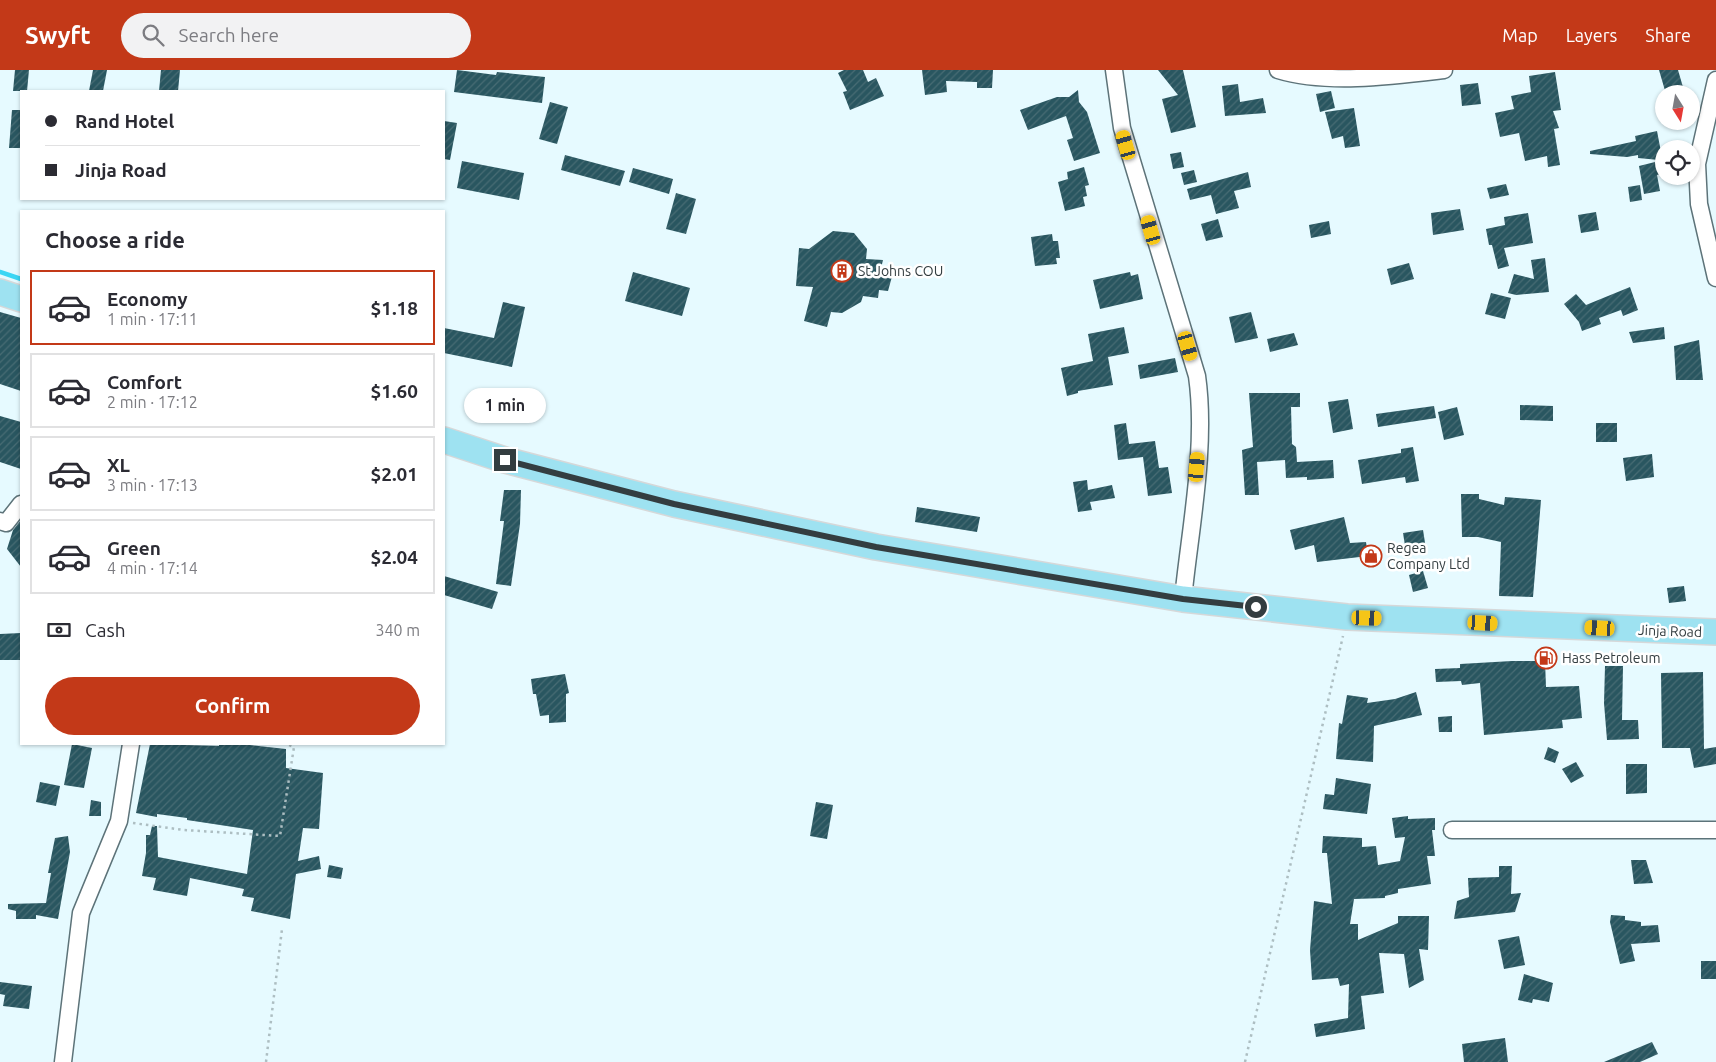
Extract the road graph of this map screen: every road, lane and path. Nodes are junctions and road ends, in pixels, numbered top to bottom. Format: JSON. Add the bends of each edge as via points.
{"nodes":[{"id":1,"x":1114,"y":70,"type":"edge"},
{"id":2,"x":1278,"y":70,"type":"edge"},
{"id":3,"x":1444,"y":70,"type":"edge"},
{"id":4,"x":1716,"y":80,"type":"edge"},
{"id":5,"x":1716,"y":278,"type":"edge"},
{"id":6,"x":0,"y":292,"type":"edge"},
{"id":7,"x":20,"y":299,"type":"edge"},
{"id":8,"x":445,"y":440,"type":"edge"},
{"id":9,"x":20,"y":505,"type":"edge"},
{"id":10,"x":2,"y":525,"type":"edge"},
{"id":11,"x":1183,"y":599,"type":"junction"},
{"id":12,"x":1347,"y":617,"type":"junction"},
{"id":13,"x":1716,"y":632,"type":"edge"},
{"id":14,"x":131,"y":745,"type":"edge"},
{"id":15,"x":289,"y":745,"type":"edge"},
{"id":16,"x":119,"y":821,"type":"junction"},
{"id":17,"x":1452,"y":830,"type":"dead end"},
{"id":18,"x":1716,"y":830,"type":"edge"},
{"id":19,"x":282,"y":929,"type":"dead end"},
{"id":20,"x":63,"y":1062,"type":"edge"},
{"id":21,"x":266,"y":1062,"type":"edge"},
{"id":22,"x":1245,"y":1062,"type":"edge"}],
"edges":[{"from":1,"to":11,"type":"street","via":[[1122,128],[1197,376],[1201,404]]},
{"from":2,"to":3,"type":"street","via":[[1296,75],[1379,77]]},
{"from":4,"to":5,"type":"street","via":[[1698,164],[1699,204]]},
{"from":6,"to":7,"type":"main road"},
{"from":8,"to":11,"type":"main road","name":"Jinja Road","via":[[505,460],[684,506],[876,547]]},
{"from":9,"to":10,"type":"street"},
{"from":11,"to":12,"type":"main road","name":"Jinja Road"},
{"from":12,"to":13,"type":"main road","name":"Jinja Road"},
{"from":12,"to":22,"type":"path"},
{"from":14,"to":16,"type":"street"},
{"from":15,"to":16,"type":"path","via":[[294,747],[280,836],[184,830]]},
{"from":16,"to":20,"type":"street","via":[[81,913]]},
{"from":17,"to":18,"type":"street"},
{"from":19,"to":21,"type":"path"}]}
